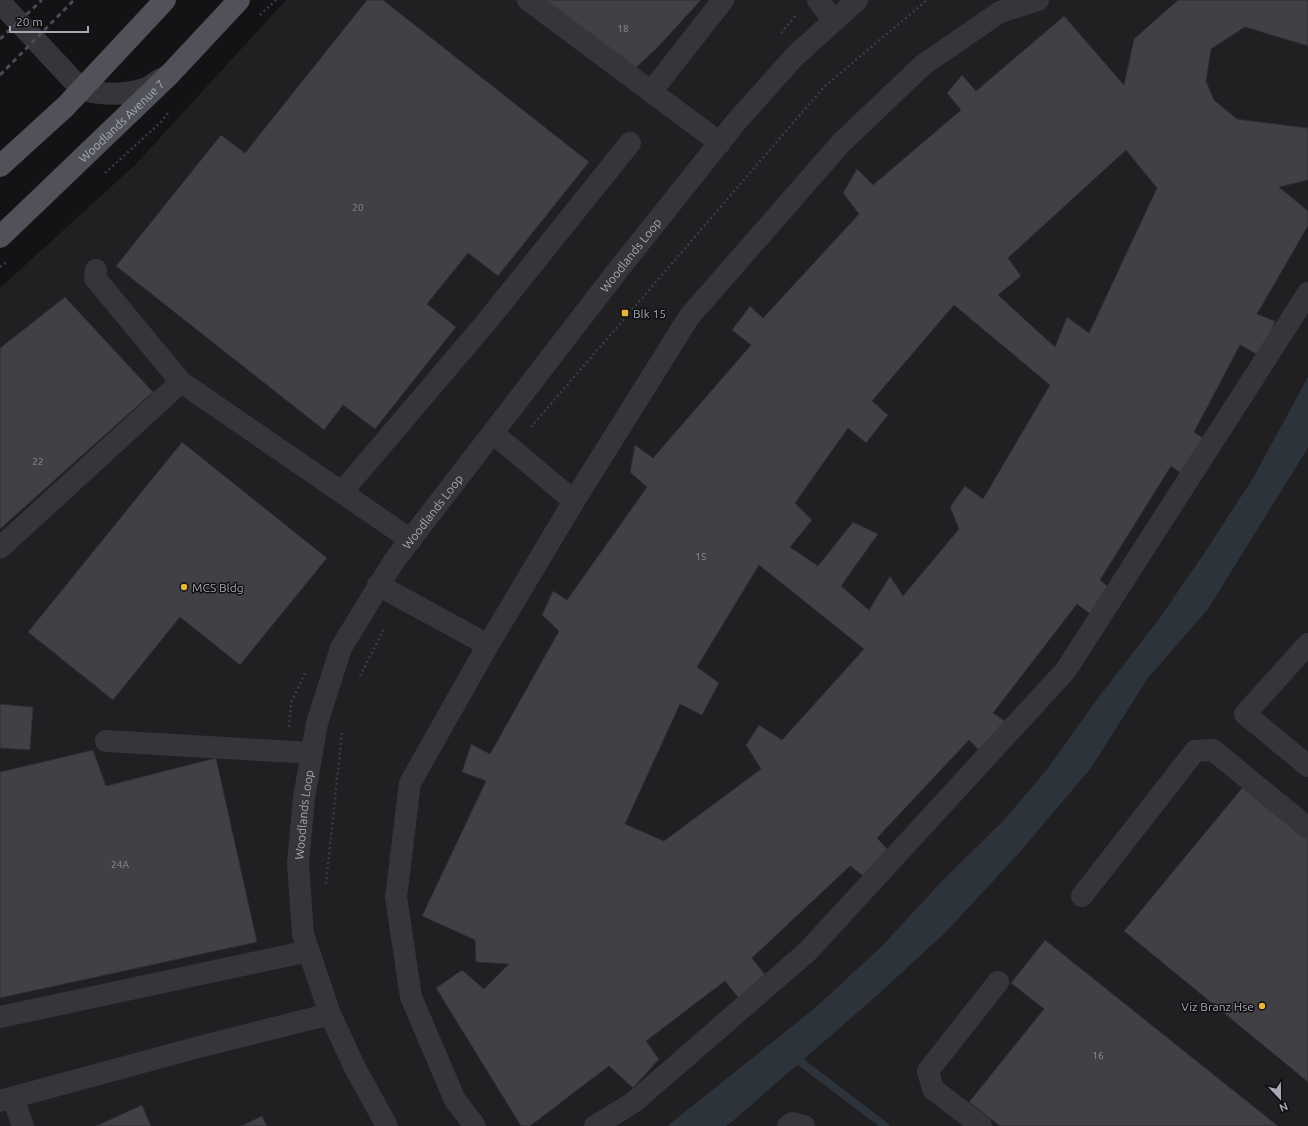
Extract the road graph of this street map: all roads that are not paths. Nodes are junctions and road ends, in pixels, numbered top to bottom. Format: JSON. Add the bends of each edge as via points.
{"nodes":[{"id":1,"x":165,"y":0,"type":"edge"},
{"id":2,"x":239,"y":0,"type":"edge"},
{"id":3,"x":528,"y":0,"type":"edge"},
{"id":4,"x":724,"y":0,"type":"edge"},
{"id":5,"x":818,"y":0,"type":"edge"},
{"id":6,"x":857,"y":0,"type":"edge"},
{"id":7,"x":1038,"y":0,"type":"edge"},
{"id":8,"x":0,"y":2,"type":"edge"},
{"id":9,"x":834,"y":21,"type":"junction"},
{"id":10,"x":170,"y":74,"type":"junction"},
{"id":11,"x":82,"y":90,"type":"junction"},
{"id":12,"x":651,"y":92,"type":"junction"},
{"id":13,"x":630,"y":143,"type":"dead end"},
{"id":14,"x":720,"y":143,"type":"junction"},
{"id":15,"x":0,"y":166,"type":"edge"},
{"id":16,"x":0,"y":237,"type":"edge"},
{"id":17,"x":96,"y":270,"type":"dead end"},
{"id":18,"x":1308,"y":293,"type":"edge"},
{"id":19,"x":181,"y":382,"type":"junction"},
{"id":20,"x":494,"y":434,"type":"junction"},
{"id":21,"x":342,"y":492,"type":"junction"},
{"id":22,"x":574,"y":501,"type":"junction"},
{"id":23,"x":411,"y":540,"type":"junction"},
{"id":24,"x":0,"y":548,"type":"edge"},
{"id":25,"x":378,"y":585,"type":"junction"},
{"id":26,"x":1308,"y":644,"type":"edge"},
{"id":27,"x":488,"y":645,"type":"junction"},
{"id":28,"x":106,"y":741,"type":"dead end"},
{"id":29,"x":312,"y":753,"type":"junction"},
{"id":30,"x":1308,"y":766,"type":"edge"},
{"id":31,"x":1308,"y":828,"type":"edge"},
{"id":32,"x":1082,"y":896,"type":"dead end"},
{"id":33,"x":309,"y":951,"type":"junction"},
{"id":34,"x":998,"y":982,"type":"dead end"},
{"id":35,"x":330,"y":1014,"type":"junction"},
{"id":36,"x":0,"y":1017,"type":"edge"},
{"id":37,"x":7,"y":1100,"type":"edge"},
{"id":38,"x":23,"y":1126,"type":"edge"},
{"id":39,"x":386,"y":1126,"type":"edge"},
{"id":40,"x":475,"y":1126,"type":"edge"},
{"id":41,"x":595,"y":1126,"type":"edge"},
{"id":42,"x":788,"y":1126,"type":"edge"},
{"id":43,"x":804,"y":1126,"type":"edge"},
{"id":44,"x":981,"y":1126,"type":"edge"}],
"edges":[{"from":1,"to":11,"type":"main road"},
{"from":2,"to":10,"type":"main road","name":"Woodlands Avenue 7"},
{"from":3,"to":12,"type":"street"},
{"from":4,"to":12,"type":"street"},
{"from":5,"to":9,"type":"street"},
{"from":6,"to":9,"type":"street","name":"Woodlands Loop"},
{"from":7,"to":22,"type":"street","via":[[1000,12],[923,65],[841,143],[690,317]]},
{"from":8,"to":11,"type":"street"},
{"from":9,"to":14,"type":"street","name":"Woodlands Loop","via":[[795,56]]},
{"from":10,"to":11,"type":"street","via":[[144,89],[126,93],[101,94]]},
{"from":10,"to":16,"type":"main road","name":"Woodlands Avenue 7"},
{"from":11,"to":15,"type":"main road"},
{"from":12,"to":14,"type":"street"},
{"from":13,"to":21,"type":"street","via":[[488,320]]},
{"from":14,"to":20,"type":"street","name":"Woodlands Loop","via":[[618,270]]},
{"from":17,"to":19,"type":"street","via":[[95,278]]},
{"from":18,"to":41,"type":"street","via":[[1066,670],[808,951],[634,1102]]},
{"from":19,"to":21,"type":"street"},
{"from":19,"to":24,"type":"street"},
{"from":20,"to":22,"type":"street"},
{"from":20,"to":23,"type":"street","name":"Woodlands Loop"},
{"from":21,"to":23,"type":"street"},
{"from":22,"to":27,"type":"street"},
{"from":23,"to":25,"type":"street","name":"Woodlands Loop"},
{"from":25,"to":27,"type":"street"},
{"from":25,"to":29,"type":"street","name":"Woodlands Loop","via":[[341,648],[317,723]]},
{"from":26,"to":30,"type":"street","via":[[1245,714]]},
{"from":27,"to":40,"type":"street","via":[[410,782],[396,897],[411,997],[455,1100]]},
{"from":28,"to":29,"type":"street"},
{"from":29,"to":33,"type":"street","name":"Woodlands Loop","via":[[304,798],[298,864],[303,934]]},
{"from":31,"to":32,"type":"street","via":[[1213,750],[1195,751]]},
{"from":33,"to":35,"type":"street","name":"Woodlands Loop"},
{"from":33,"to":36,"type":"street"},
{"from":34,"to":44,"type":"street","via":[[928,1071],[933,1088]]},
{"from":35,"to":37,"type":"street"},
{"from":35,"to":39,"type":"street","name":"Woodlands Loop"},
{"from":37,"to":38,"type":"street"},
{"from":42,"to":43,"type":"street","via":[[792,1123]]}]}
